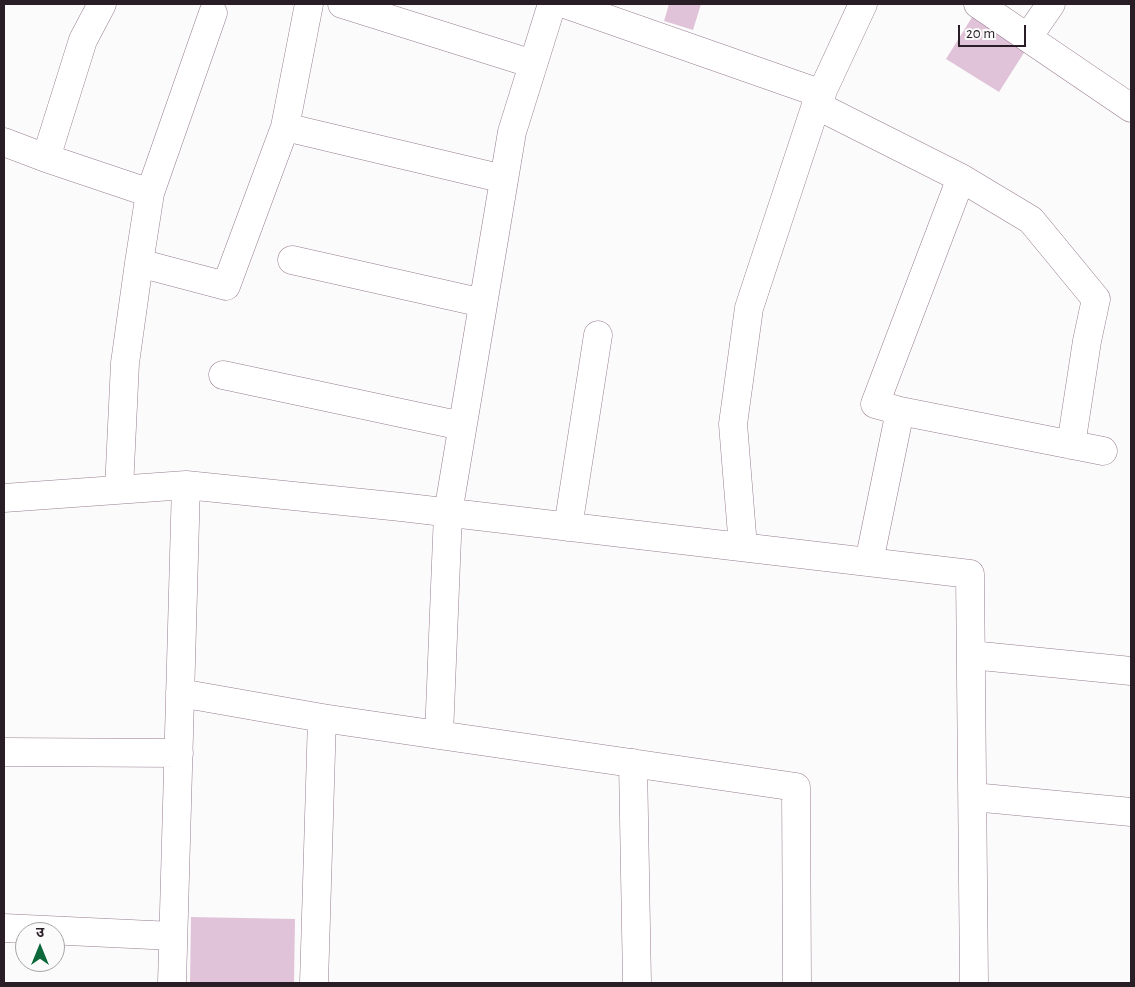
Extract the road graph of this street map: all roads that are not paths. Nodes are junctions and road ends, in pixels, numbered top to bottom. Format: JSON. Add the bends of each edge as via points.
{"nodes":[{"id":1,"x":102,"y":4,"type":"edge"},
{"id":2,"x":309,"y":4,"type":"edge"},
{"id":3,"x":342,"y":4,"type":"edge"},
{"id":4,"x":552,"y":4,"type":"edge"},
{"id":5,"x":565,"y":4,"type":"edge"},
{"id":6,"x":863,"y":4,"type":"edge"},
{"id":7,"x":978,"y":4,"type":"edge"},
{"id":8,"x":1051,"y":4,"type":"edge"},
{"id":9,"x":213,"y":13,"type":"dead end"},
{"id":10,"x":1028,"y":37,"type":"junction"},
{"id":11,"x":533,"y":64,"type":"junction"},
{"id":12,"x":819,"y":100,"type":"junction"},
{"id":13,"x":1131,"y":108,"type":"edge"},
{"id":14,"x":285,"y":126,"type":"junction"},
{"id":15,"x":4,"y":142,"type":"edge"},
{"id":16,"x":46,"y":158,"type":"junction"},
{"id":17,"x":961,"y":178,"type":"junction"},
{"id":18,"x":504,"y":179,"type":"junction"},
{"id":19,"x":150,"y":193,"type":"junction"},
{"id":20,"x":292,"y":260,"type":"dead end"},
{"id":21,"x":139,"y":263,"type":"junction"},
{"id":22,"x":483,"y":303,"type":"junction"},
{"id":23,"x":598,"y":335,"type":"dead end"},
{"id":24,"x":223,"y":375,"type":"dead end"},
{"id":25,"x":900,"y":411,"type":"junction"},
{"id":26,"x":462,"y":426,"type":"junction"},
{"id":27,"x":1070,"y":445,"type":"junction"},
{"id":28,"x":1103,"y":451,"type":"dead end"},
{"id":29,"x":186,"y":485,"type":"junction"},
{"id":30,"x":119,"y":489,"type":"junction"},
{"id":31,"x":4,"y":498,"type":"edge"},
{"id":32,"x":448,"y":513,"type":"junction"},
{"id":33,"x":568,"y":526,"type":"junction"},
{"id":34,"x":743,"y":547,"type":"junction"},
{"id":35,"x":869,"y":562,"type":"junction"},
{"id":36,"x":971,"y":655,"type":"junction"},
{"id":37,"x":1131,"y":671,"type":"edge"},
{"id":38,"x":180,"y":693,"type":"junction"},
{"id":39,"x":322,"y":718,"type":"junction"},
{"id":40,"x":439,"y":735,"type":"junction"},
{"id":41,"x":4,"y":752,"type":"edge"},
{"id":42,"x":178,"y":753,"type":"junction"},
{"id":43,"x":633,"y":763,"type":"junction"},
{"id":44,"x":973,"y":797,"type":"junction"},
{"id":45,"x":1131,"y":812,"type":"edge"},
{"id":46,"x":4,"y":928,"type":"edge"},
{"id":47,"x":174,"y":936,"type":"junction"},
{"id":48,"x":172,"y":983,"type":"edge"},
{"id":49,"x":314,"y":983,"type":"edge"},
{"id":50,"x":637,"y":983,"type":"edge"},
{"id":51,"x":798,"y":983,"type":"edge"},
{"id":52,"x":974,"y":983,"type":"edge"}],
"edges":[{"from":1,"to":16,"type":"street","via":[[83,40]]},
{"from":2,"to":14,"type":"street"},
{"from":3,"to":11,"type":"street"},
{"from":4,"to":11,"type":"street"},
{"from":5,"to":12,"type":"street"},
{"from":6,"to":12,"type":"street"},
{"from":7,"to":10,"type":"street"},
{"from":8,"to":10,"type":"street"},
{"from":9,"to":19,"type":"street"},
{"from":10,"to":13,"type":"street"},
{"from":11,"to":18,"type":"street","via":[[512,132]]},
{"from":12,"to":17,"type":"street"},
{"from":12,"to":34,"type":"street","via":[[749,308],[733,424]]},
{"from":14,"to":18,"type":"street"},
{"from":14,"to":21,"type":"street","via":[[226,286]]},
{"from":15,"to":16,"type":"street"},
{"from":16,"to":19,"type":"street"},
{"from":17,"to":25,"type":"street","via":[[875,404]]},
{"from":17,"to":27,"type":"street","via":[[1031,220],[1096,299]]},
{"from":18,"to":22,"type":"street"},
{"from":19,"to":21,"type":"street"},
{"from":20,"to":22,"type":"street"},
{"from":21,"to":30,"type":"street","via":[[125,363]]},
{"from":22,"to":26,"type":"street"},
{"from":23,"to":33,"type":"street"},
{"from":24,"to":26,"type":"street"},
{"from":25,"to":27,"type":"street"},
{"from":25,"to":35,"type":"street"},
{"from":26,"to":32,"type":"street"},
{"from":27,"to":28,"type":"street"},
{"from":29,"to":30,"type":"street"},
{"from":29,"to":32,"type":"street"},
{"from":29,"to":38,"type":"street"},
{"from":30,"to":31,"type":"street"},
{"from":32,"to":33,"type":"street"},
{"from":32,"to":40,"type":"street"},
{"from":33,"to":34,"type":"street"},
{"from":34,"to":35,"type":"street"},
{"from":35,"to":36,"type":"street","via":[[970,574]]},
{"from":36,"to":37,"type":"street"},
{"from":36,"to":44,"type":"street"},
{"from":38,"to":39,"type":"street"},
{"from":38,"to":42,"type":"street"},
{"from":39,"to":40,"type":"street"},
{"from":39,"to":49,"type":"street"},
{"from":40,"to":43,"type":"street"},
{"from":41,"to":42,"type":"street"},
{"from":42,"to":47,"type":"street"},
{"from":43,"to":50,"type":"street"},
{"from":43,"to":51,"type":"street","via":[[796,787]]},
{"from":44,"to":45,"type":"street"},
{"from":44,"to":52,"type":"street"},
{"from":46,"to":47,"type":"street"},
{"from":47,"to":48,"type":"street"}]}
